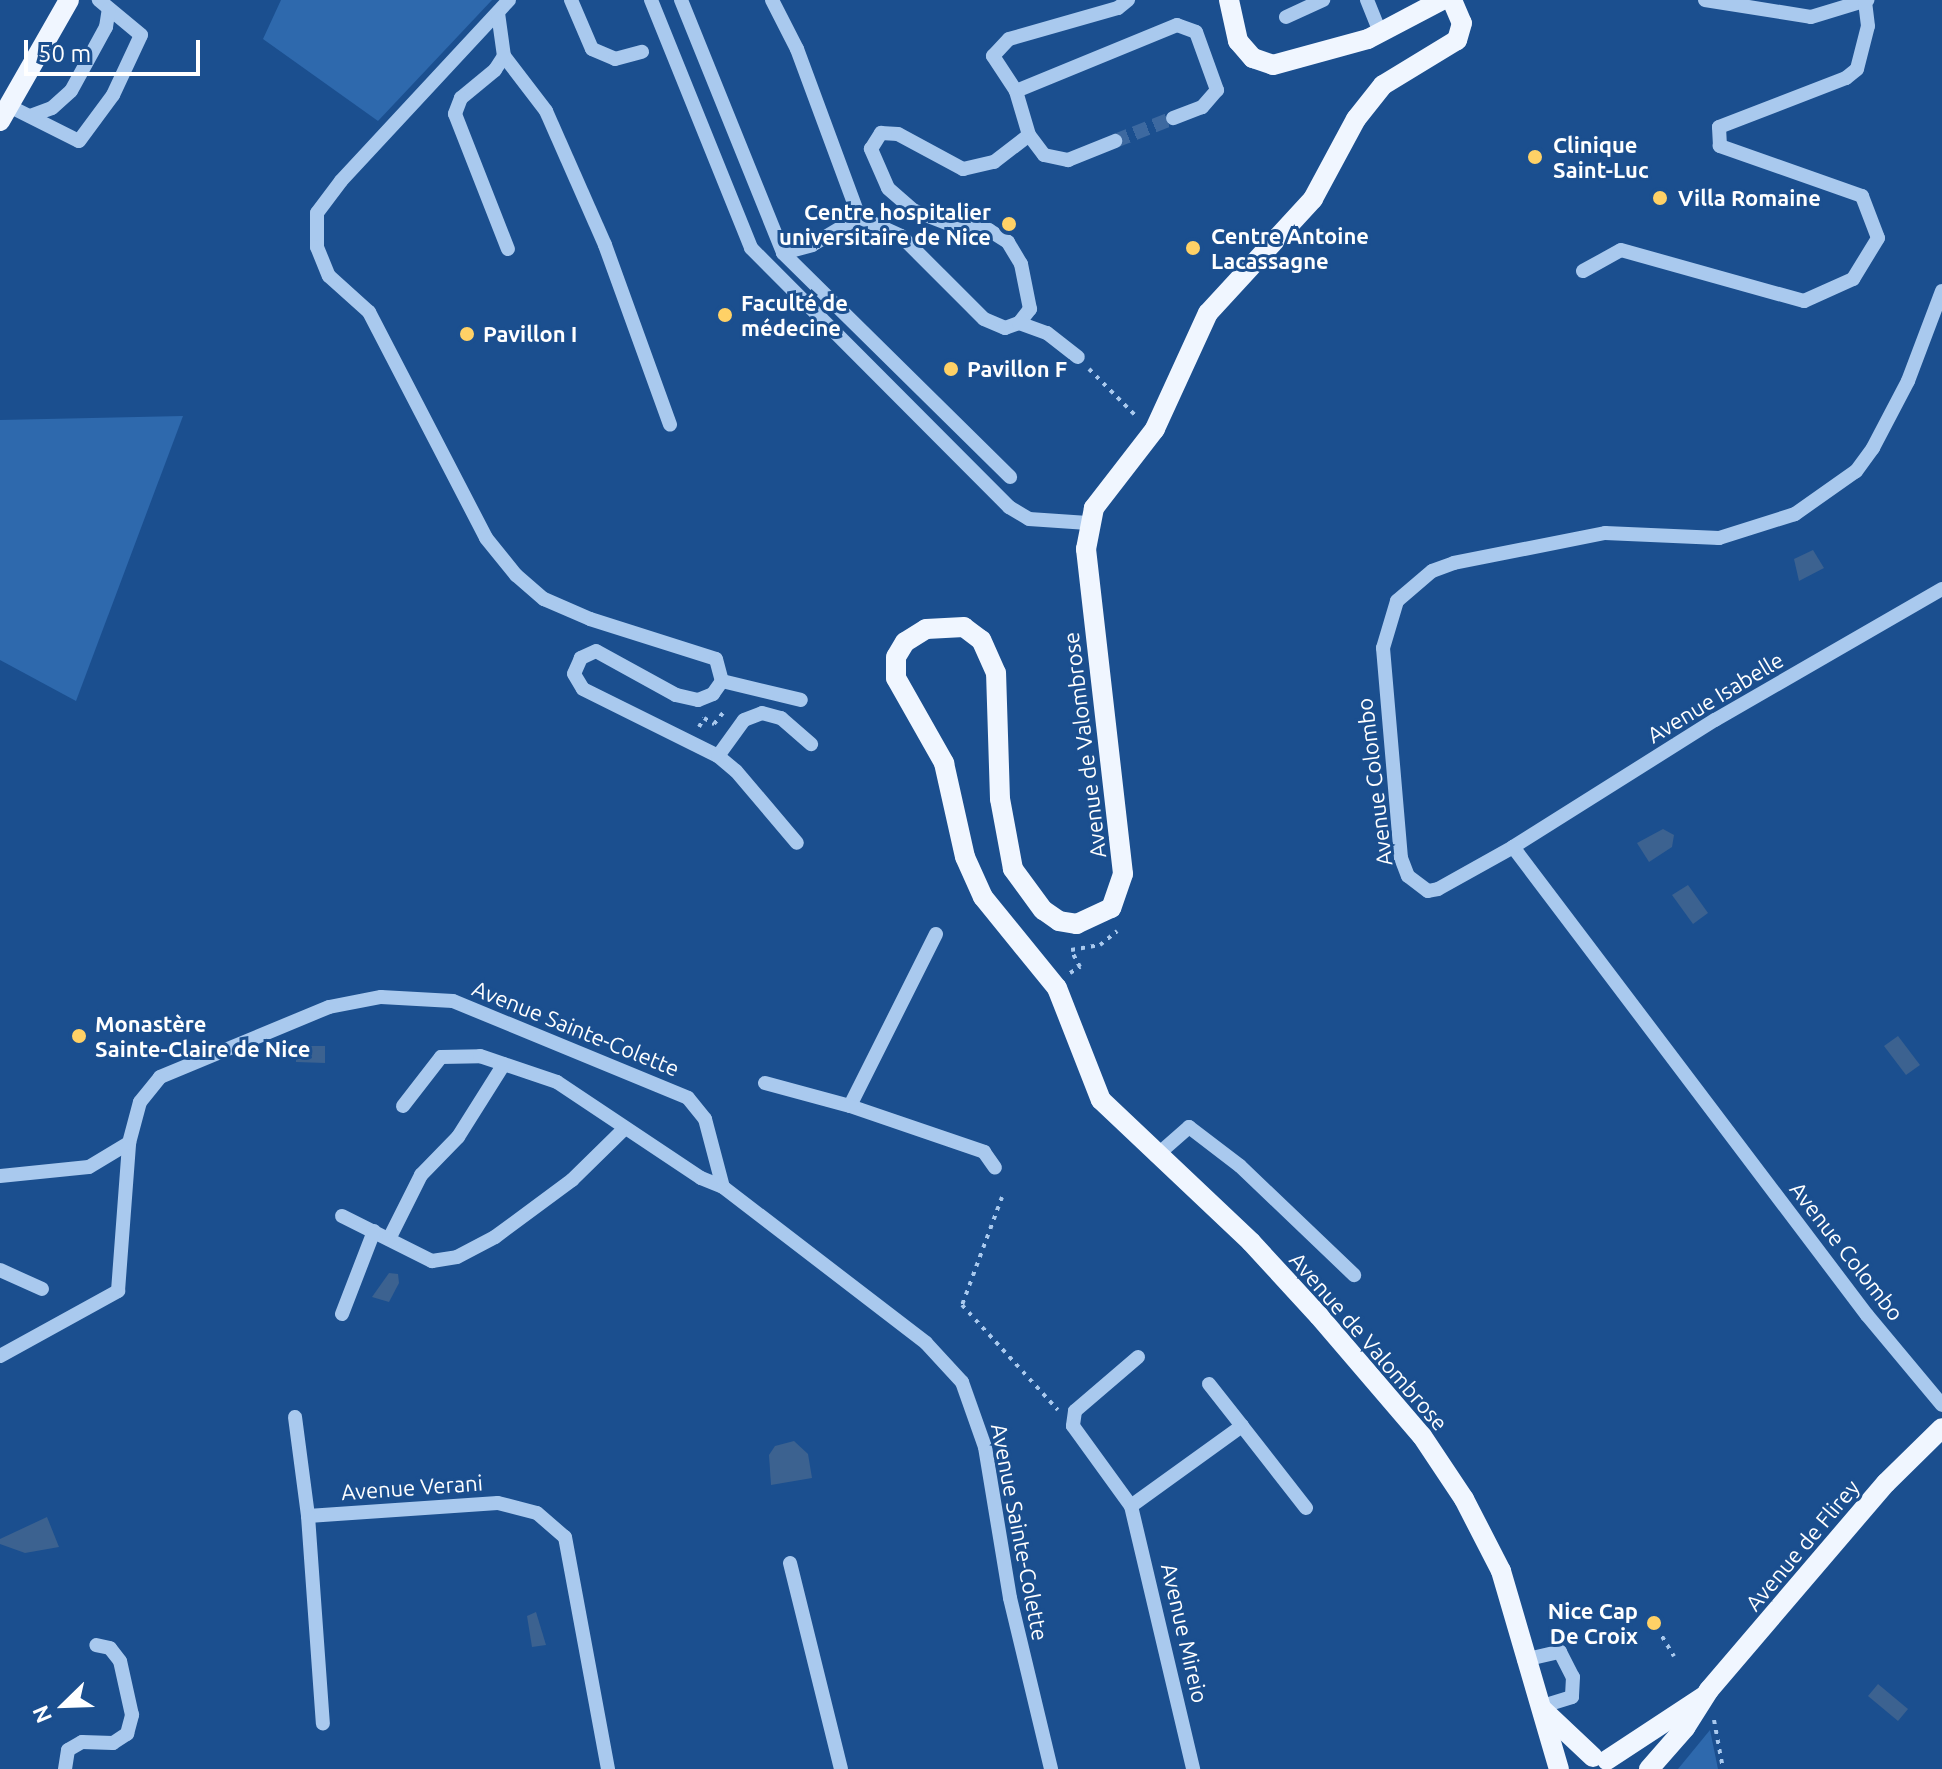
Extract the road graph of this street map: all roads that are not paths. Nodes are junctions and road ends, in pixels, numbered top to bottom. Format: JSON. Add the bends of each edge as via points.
{"nodes":[{"id":1,"x":69,"y":0,"type":"edge"},
{"id":2,"x":509,"y":0,"type":"edge"},
{"id":3,"x":571,"y":0,"type":"edge"},
{"id":4,"x":651,"y":0,"type":"edge"},
{"id":5,"x":681,"y":0,"type":"edge"},
{"id":6,"x":772,"y":0,"type":"edge"},
{"id":7,"x":1128,"y":0,"type":"edge"},
{"id":8,"x":1229,"y":0,"type":"edge"},
{"id":9,"x":1323,"y":0,"type":"edge"},
{"id":10,"x":1367,"y":0,"type":"edge"},
{"id":11,"x":1442,"y":0,"type":"edge"},
{"id":12,"x":1452,"y":0,"type":"edge"},
{"id":13,"x":1705,"y":0,"type":"edge"},
{"id":14,"x":1866,"y":1,"type":"edge"},
{"id":15,"x":104,"y":4,"type":"edge"},
{"id":16,"x":498,"y":13,"type":"junction"},
{"id":17,"x":1286,"y":17,"type":"dead end"},
{"id":18,"x":1381,"y":34,"type":"junction"},
{"id":19,"x":642,"y":52,"type":"dead end"},
{"id":20,"x":504,"y":56,"type":"junction"},
{"id":21,"x":1016,"y":91,"type":"junction"},
{"id":22,"x":5,"y":114,"type":"edge"},
{"id":23,"x":30,"y":116,"type":"junction"},
{"id":24,"x":1173,"y":118,"type":"tunnel mouth"},
{"id":25,"x":1029,"y":135,"type":"junction"},
{"id":26,"x":1115,"y":141,"type":"tunnel mouth"},
{"id":27,"x":859,"y":217,"type":"junction"},
{"id":28,"x":508,"y":249,"type":"dead end"},
{"id":29,"x":783,"y":253,"type":"junction"},
{"id":30,"x":1583,"y":271,"type":"dead end"},
{"id":31,"x":1942,"y":291,"type":"edge"},
{"id":32,"x":1019,"y":323,"type":"junction"},
{"id":33,"x":1078,"y":357,"type":"road end"},
{"id":34,"x":670,"y":425,"type":"dead end"},
{"id":35,"x":1010,"y":477,"type":"dead end"},
{"id":36,"x":1088,"y":523,"type":"junction"},
{"id":37,"x":1942,"y":589,"type":"edge"},
{"id":38,"x":722,"y":681,"type":"junction"},
{"id":39,"x":801,"y":700,"type":"dead end"},
{"id":40,"x":811,"y":744,"type":"dead end"},
{"id":41,"x":718,"y":756,"type":"junction"},
{"id":42,"x":797,"y":843,"type":"dead end"},
{"id":43,"x":1513,"y":847,"type":"junction"},
{"id":44,"x":936,"y":934,"type":"dead end"},
{"id":45,"x":504,"y":1064,"type":"junction"},
{"id":46,"x":765,"y":1083,"type":"dead end"},
{"id":47,"x":403,"y":1106,"type":"dead end"},
{"id":48,"x":850,"y":1106,"type":"junction"},
{"id":49,"x":625,"y":1128,"type":"junction"},
{"id":50,"x":129,"y":1143,"type":"junction"},
{"id":51,"x":1156,"y":1156,"type":"junction"},
{"id":52,"x":995,"y":1168,"type":"dead end"},
{"id":53,"x":0,"y":1176,"type":"edge"},
{"id":54,"x":723,"y":1187,"type":"junction"},
{"id":55,"x":342,"y":1216,"type":"dead end"},
{"id":56,"x":374,"y":1231,"type":"junction"},
{"id":57,"x":389,"y":1239,"type":"junction"},
{"id":58,"x":0,"y":1270,"type":"edge"},
{"id":59,"x":1354,"y":1275,"type":"dead end"},
{"id":60,"x":42,"y":1289,"type":"dead end"},
{"id":61,"x":342,"y":1314,"type":"dead end"},
{"id":62,"x":0,"y":1356,"type":"edge"},
{"id":63,"x":1138,"y":1357,"type":"dead end"},
{"id":64,"x":1209,"y":1384,"type":"dead end"},
{"id":65,"x":1942,"y":1405,"type":"edge"},
{"id":66,"x":295,"y":1417,"type":"dead end"},
{"id":67,"x":1242,"y":1426,"type":"junction"},
{"id":68,"x":1942,"y":1428,"type":"edge"},
{"id":69,"x":1131,"y":1506,"type":"junction"},
{"id":70,"x":1306,"y":1508,"type":"dead end"},
{"id":71,"x":308,"y":1516,"type":"junction"},
{"id":72,"x":790,"y":1563,"type":"dead end"},
{"id":73,"x":96,"y":1645,"type":"dead end"},
{"id":74,"x":1524,"y":1660,"type":"junction"},
{"id":75,"x":1706,"y":1693,"type":"junction"},
{"id":76,"x":1539,"y":1707,"type":"junction"},
{"id":77,"x":323,"y":1723,"type":"dead end"},
{"id":78,"x":1607,"y":1762,"type":"edge"},
{"id":79,"x":65,"y":1769,"type":"edge"},
{"id":80,"x":608,"y":1769,"type":"edge"},
{"id":81,"x":841,"y":1769,"type":"edge"},
{"id":82,"x":1051,"y":1769,"type":"edge"},
{"id":83,"x":1193,"y":1769,"type":"edge"},
{"id":84,"x":1559,"y":1769,"type":"edge"},
{"id":85,"x":1568,"y":1769,"type":"edge"},
{"id":86,"x":1649,"y":1769,"type":"edge"}],
"edges":[{"from":1,"to":22,"type":"main road"},
{"from":2,"to":16,"type":"street"},
{"from":3,"to":19,"type":"street","via":[[592,49],[615,59]]},
{"from":4,"to":36,"type":"street","via":[[751,248],[1009,507],[1029,519]]},
{"from":5,"to":29,"type":"street"},
{"from":6,"to":27,"type":"street","via":[[797,49]]},
{"from":7,"to":21,"type":"street","via":[[1118,8],[1009,39],[993,56]]},
{"from":8,"to":18,"type":"main road","via":[[1238,41],[1265,63],[1280,65]]},
{"from":9,"to":17,"type":"street"},
{"from":10,"to":18,"type":"street"},
{"from":11,"to":18,"type":"main road"},
{"from":12,"to":36,"type":"main road","name":"Avenue de Valombrose","via":[[1462,23],[1457,40],[1383,85],[1356,119],[1313,199],[1208,313],[1155,429],[1106,488]]},
{"from":13,"to":14,"type":"street","via":[[1811,17]]},
{"from":14,"to":30,"type":"street","via":[[1868,26],[1857,69],[1846,78],[1719,127],[1720,146],[1862,196],[1878,238],[1853,279],[1804,301],[1621,250]]},
{"from":15,"to":23,"type":"street","via":[[106,27],[71,91],[52,108]]},
{"from":15,"to":23,"type":"street","via":[[141,35],[113,95],[79,141]]},
{"from":16,"to":20,"type":"street"},
{"from":16,"to":38,"type":"street","via":[[333,191],[317,213],[317,247],[329,276],[369,312],[486,538],[516,575],[544,599],[590,619],[716,659]]},
{"from":20,"to":28,"type":"street","via":[[461,98],[455,114]]},
{"from":20,"to":34,"type":"street","via":[[546,111],[605,245]]},
{"from":21,"to":24,"type":"street","via":[[1177,25],[1196,32],[1217,90],[1202,107]]},
{"from":21,"to":25,"type":"street"},
{"from":22,"to":23,"type":"street"},
{"from":25,"to":26,"type":"street","via":[[1044,155],[1068,160]]},
{"from":25,"to":32,"type":"street","via":[[994,162],[963,169],[898,134],[881,133],[871,149],[888,188],[913,210],[949,224],[989,230],[1008,242],[1029,293],[1030,309]]},
{"from":27,"to":29,"type":"street","via":[[812,245]]},
{"from":27,"to":32,"type":"street","via":[[901,236],[984,319],[1005,328]]},
{"from":29,"to":35,"type":"street"},
{"from":31,"to":43,"type":"street","name":"Avenue Colombo","via":[[1908,381],[1873,448],[1856,471],[1795,514],[1719,538],[1605,533],[1531,545],[1432,571],[1397,601],[1387,621],[1383,672],[1401,858],[1408,876],[1428,891],[1438,889]]},
{"from":32,"to":33,"type":"street","via":[[1047,333]]},
{"from":36,"to":51,"type":"main road","name":"Avenue de Valombrose","via":[[1086,549],[1123,874],[1111,908],[1086,921],[1059,921],[1043,910],[1013,869],[1000,799],[996,673],[981,640],[964,627],[926,629],[905,642],[896,657],[896,678],[944,763],[965,857],[983,897],[1057,988],[1101,1100]]},
{"from":37,"to":43,"type":"street","name":"Avenue Isabelle","via":[[1715,720]]},
{"from":38,"to":39,"type":"street"},
{"from":38,"to":41,"type":"street","via":[[713,694],[698,700],[676,695],[596,651],[581,658],[574,674],[583,689],[610,706]]},
{"from":40,"to":41,"type":"street","via":[[781,718],[762,713],[744,720]]},
{"from":41,"to":42,"type":"street"},
{"from":43,"to":65,"type":"street","name":"Avenue Colombo","via":[[1867,1315]]},
{"from":44,"to":48,"type":"street"},
{"from":45,"to":47,"type":"street","via":[[480,1056],[441,1057]]},
{"from":45,"to":49,"type":"street","via":[[557,1082]]},
{"from":45,"to":57,"type":"street","via":[[458,1137],[421,1175]]},
{"from":46,"to":48,"type":"street"},
{"from":48,"to":52,"type":"street","via":[[984,1152]]},
{"from":49,"to":54,"type":"street"},
{"from":49,"to":57,"type":"street","via":[[572,1180],[495,1237],[457,1257],[432,1261]]},
{"from":50,"to":53,"type":"street","via":[[89,1167]]},
{"from":50,"to":54,"type":"street","name":"Avenue Sainte-Colette","via":[[140,1102],[160,1077],[329,1007],[381,997],[453,1001],[688,1098],[705,1119]]},
{"from":50,"to":62,"type":"street","name":"Avenue Sainte-Colette","via":[[118,1291]]},
{"from":51,"to":59,"type":"street","via":[[1189,1127],[1240,1166]]},
{"from":51,"to":74,"type":"main road","name":"Avenue de Valombrose","via":[[1251,1242],[1422,1436],[1489,1543]]},
{"from":54,"to":82,"type":"street","name":"Avenue Sainte-Colette","via":[[926,1343],[962,1382],[985,1447],[1010,1598]]},
{"from":55,"to":56,"type":"street"},
{"from":56,"to":57,"type":"street"},
{"from":56,"to":61,"type":"street"},
{"from":58,"to":60,"type":"street"},
{"from":63,"to":69,"type":"street","name":"Avenue Mireio","via":[[1075,1411],[1073,1426]]},
{"from":64,"to":67,"type":"street"},
{"from":66,"to":71,"type":"street"},
{"from":67,"to":69,"type":"street"},
{"from":67,"to":70,"type":"street"},
{"from":68,"to":75,"type":"main road","name":"Avenue de Flirey","via":[[1886,1483]]},
{"from":69,"to":83,"type":"street","name":"Avenue Mireio"},
{"from":71,"to":77,"type":"street"},
{"from":71,"to":80,"type":"street","name":"Avenue Verani","via":[[498,1503],[537,1513],[565,1537]]},
{"from":72,"to":81,"type":"street"},
{"from":73,"to":79,"type":"street","via":[[110,1648],[120,1661],[132,1715],[127,1734],[113,1743],[82,1742],[68,1750]]},
{"from":74,"to":76,"type":"main road","name":"Avenue de Valombrose"},
{"from":74,"to":76,"type":"street","via":[[1560,1652],[1573,1677],[1572,1697]]},
{"from":75,"to":78,"type":"main road","name":"Avenue de Flirey"},
{"from":75,"to":86,"type":"main road","name":"Avenue de Flirey","via":[[1685,1728]]},
{"from":76,"to":78,"type":"main road","name":"Avenue de Valombrose"},
{"from":76,"to":84,"type":"main road","name":"Avenue de Valombrose"},
{"from":78,"to":85,"type":"main road","name":"Avenue de Flirey"}]}
